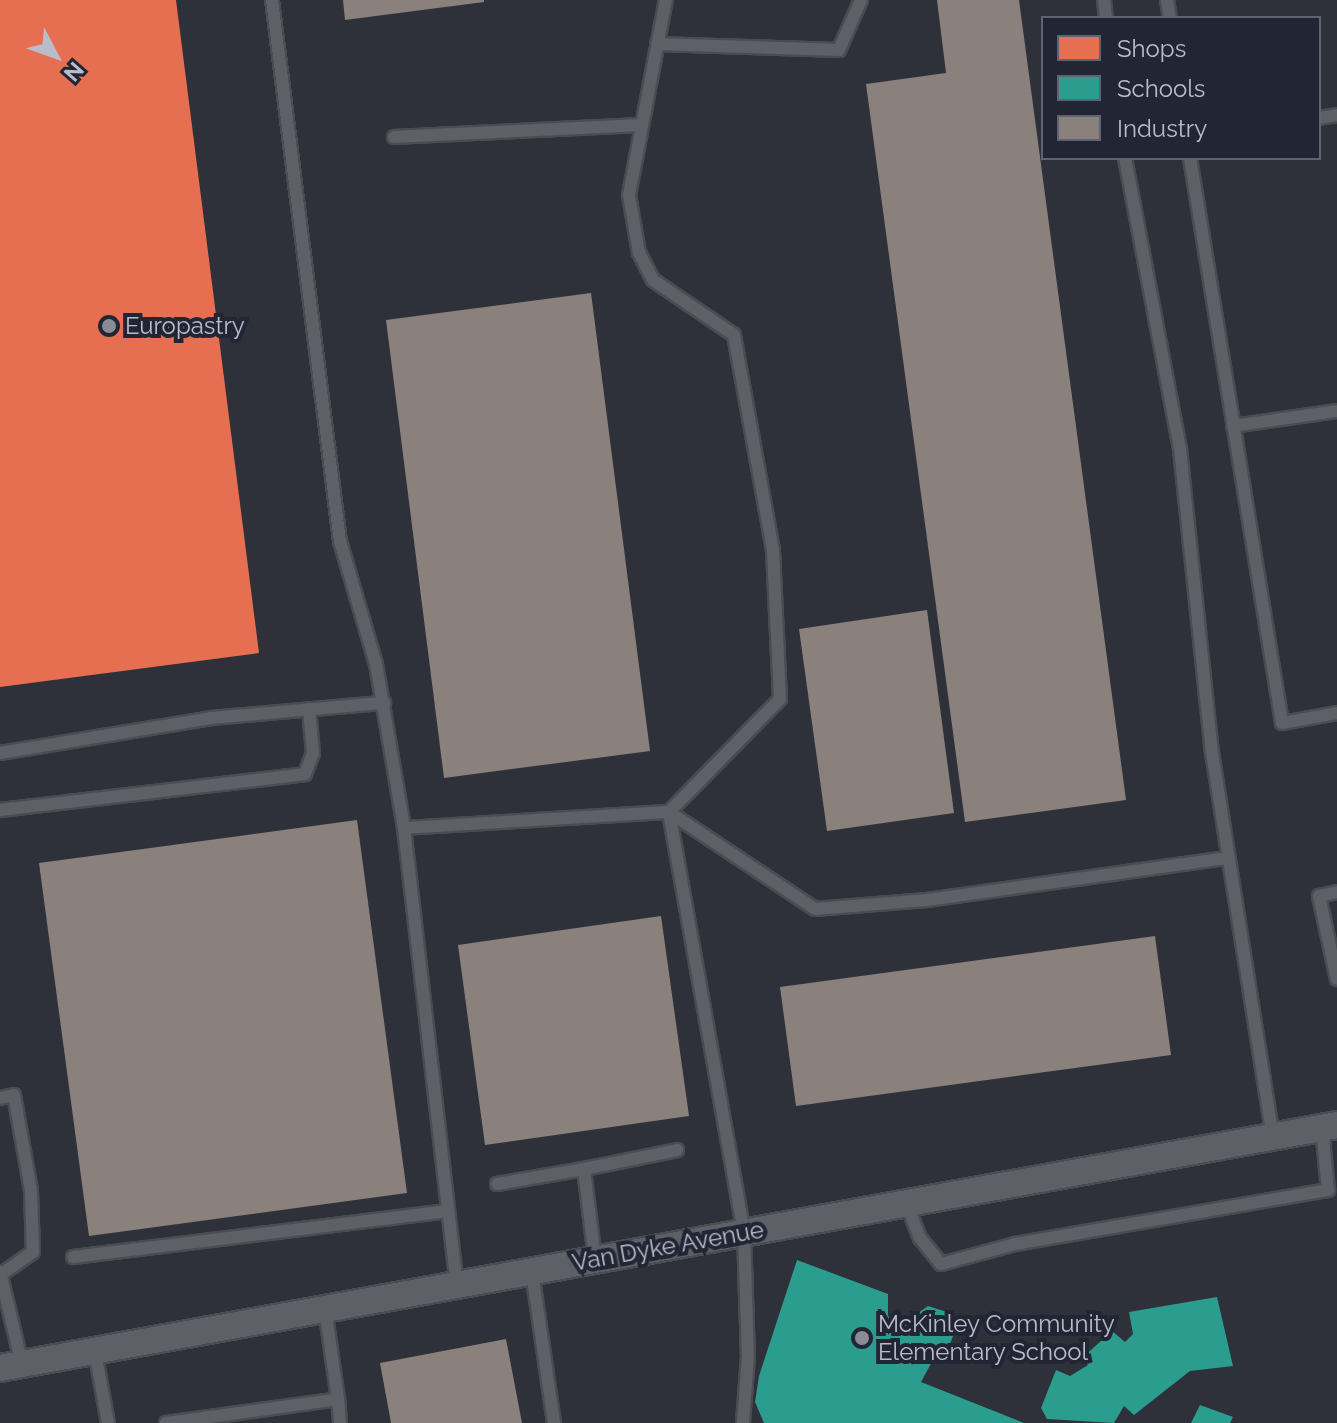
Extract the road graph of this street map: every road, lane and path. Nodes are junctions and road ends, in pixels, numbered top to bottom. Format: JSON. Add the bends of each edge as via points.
{"nodes":[{"id":1,"x":272,"y":0,"type":"edge"},
{"id":2,"x":666,"y":0,"type":"edge"},
{"id":3,"x":861,"y":0,"type":"edge"},
{"id":4,"x":657,"y":44,"type":"junction"},
{"id":5,"x":640,"y":125,"type":"junction"},
{"id":6,"x":394,"y":137,"type":"dead end"},
{"id":7,"x":1125,"y":160,"type":"edge"},
{"id":8,"x":1190,"y":160,"type":"edge"},
{"id":9,"x":1337,"y":411,"type":"edge"},
{"id":10,"x":1233,"y":426,"type":"junction"},
{"id":11,"x":384,"y":703,"type":"junction"},
{"id":12,"x":309,"y":709,"type":"junction"},
{"id":13,"x":1337,"y":713,"type":"edge"},
{"id":14,"x":0,"y":753,"type":"edge"},
{"id":15,"x":0,"y":810,"type":"edge"},
{"id":16,"x":669,"y":812,"type":"junction"},
{"id":17,"x":404,"y":828,"type":"junction"},
{"id":18,"x":1227,"y":858,"type":"junction"},
{"id":19,"x":1337,"y":892,"type":"edge"},
{"id":20,"x":1335,"y":955,"type":"edge"},
{"id":21,"x":1337,"y":979,"type":"edge"},
{"id":22,"x":0,"y":1098,"type":"edge"},
{"id":23,"x":1330,"y":1126,"type":"edge"},
{"id":24,"x":1273,"y":1137,"type":"junction"},
{"id":25,"x":677,"y":1150,"type":"dead end"},
{"id":26,"x":584,"y":1169,"type":"junction"},
{"id":27,"x":497,"y":1184,"type":"dead end"},
{"id":28,"x":906,"y":1202,"type":"junction"},
{"id":29,"x":448,"y":1211,"type":"junction"},
{"id":30,"x":744,"y":1232,"type":"junction"},
{"id":31,"x":73,"y":1257,"type":"dead end"},
{"id":32,"x":595,"y":1259,"type":"junction"},
{"id":33,"x":532,"y":1272,"type":"junction"},
{"id":34,"x":1,"y":1273,"type":"edge"},
{"id":35,"x":457,"y":1286,"type":"junction"},
{"id":36,"x":325,"y":1309,"type":"junction"},
{"id":37,"x":95,"y":1351,"type":"junction"},
{"id":38,"x":11,"y":1366,"type":"edge"},
{"id":39,"x":338,"y":1399,"type":"junction"},
{"id":40,"x":108,"y":1423,"type":"edge"},
{"id":41,"x":166,"y":1423,"type":"edge"},
{"id":42,"x":340,"y":1423,"type":"edge"},
{"id":43,"x":554,"y":1423,"type":"edge"},
{"id":44,"x":743,"y":1423,"type":"edge"}],
"edges":[{"from":1,"to":11,"type":"lane","via":[[340,541]]},
{"from":2,"to":4,"type":"lane"},
{"from":3,"to":4,"type":"lane","via":[[839,50]]},
{"from":4,"to":5,"type":"lane"},
{"from":5,"to":6,"type":"lane"},
{"from":5,"to":16,"type":"lane","via":[[629,195],[639,253],[653,280],[734,335],[744,368],[773,550],[780,699]]},
{"from":7,"to":18,"type":"lane","via":[[1180,449]]},
{"from":8,"to":10,"type":"lane"},
{"from":9,"to":10,"type":"lane"},
{"from":10,"to":13,"type":"lane","via":[[1282,723]]},
{"from":11,"to":12,"type":"lane"},
{"from":11,"to":17,"type":"lane"},
{"from":12,"to":14,"type":"lane","via":[[211,718]]},
{"from":12,"to":15,"type":"lane","via":[[313,753],[305,774]]},
{"from":16,"to":17,"type":"lane"},
{"from":16,"to":18,"type":"lane","via":[[815,909],[927,900]]},
{"from":16,"to":30,"type":"lane"},
{"from":17,"to":29,"type":"lane"},
{"from":18,"to":24,"type":"lane"},
{"from":19,"to":20,"type":"lane","via":[[1319,896]]},
{"from":20,"to":21,"type":"lane"},
{"from":22,"to":34,"type":"lane","via":[[14,1095],[31,1190],[33,1252]]},
{"from":23,"to":24,"type":"street","name":"Van Dyke Avenue"},
{"from":23,"to":28,"type":"lane","via":[[1328,1190],[1015,1244],[941,1264],[920,1238]]},
{"from":24,"to":28,"type":"street","name":"Van Dyke Avenue"},
{"from":25,"to":26,"type":"lane"},
{"from":26,"to":27,"type":"lane"},
{"from":26,"to":32,"type":"lane"},
{"from":28,"to":30,"type":"street","name":"Van Dyke Avenue"},
{"from":29,"to":31,"type":"lane"},
{"from":29,"to":35,"type":"lane"},
{"from":30,"to":32,"type":"street","name":"Van Dyke Avenue"},
{"from":30,"to":44,"type":"lane","via":[[748,1356]]},
{"from":32,"to":33,"type":"street","name":"Van Dyke Avenue"},
{"from":33,"to":35,"type":"street","name":"Van Dyke Avenue"},
{"from":33,"to":43,"type":"lane"},
{"from":34,"to":38,"type":"lane"},
{"from":35,"to":36,"type":"street","name":"Van Dyke Avenue"},
{"from":36,"to":37,"type":"street","name":"Van Dyke Avenue"},
{"from":36,"to":39,"type":"lane"},
{"from":37,"to":38,"type":"street","name":"Van Dyke Avenue"},
{"from":37,"to":40,"type":"lane"},
{"from":39,"to":41,"type":"lane"},
{"from":39,"to":42,"type":"lane"}]}
